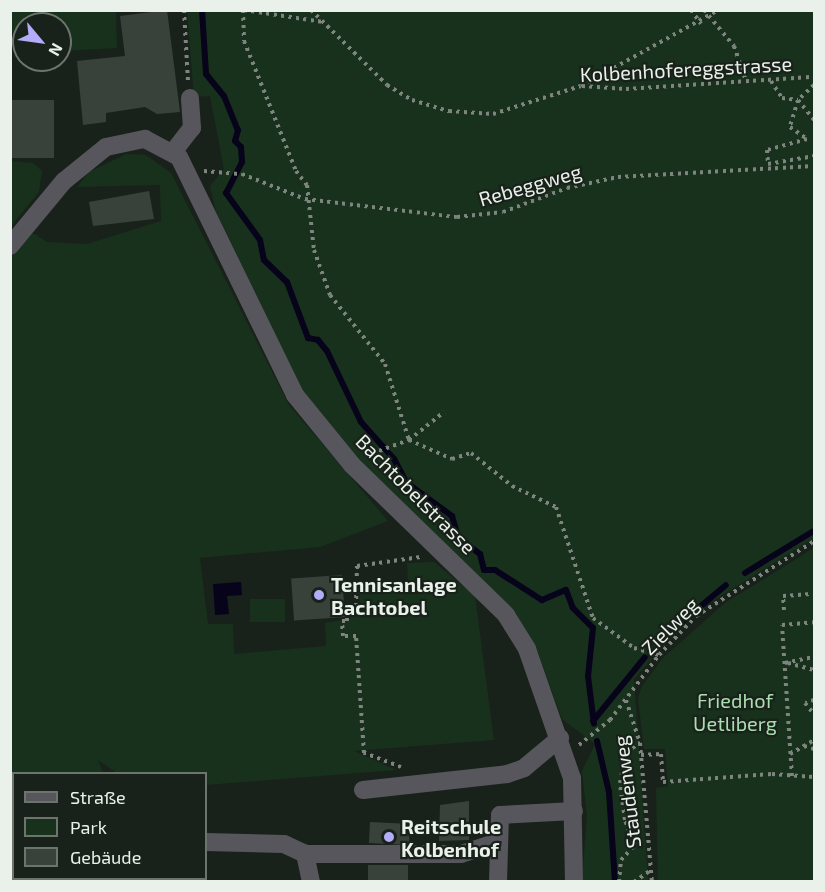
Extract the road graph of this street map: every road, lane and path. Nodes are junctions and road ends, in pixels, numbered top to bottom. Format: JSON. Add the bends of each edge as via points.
{"nodes":[{"id":1,"x":184,"y":10,"type":"edge"},
{"id":2,"x":243,"y":10,"type":"edge"},
{"id":3,"x":312,"y":10,"type":"edge"},
{"id":4,"x":691,"y":10,"type":"edge"},
{"id":5,"x":704,"y":10,"type":"edge"},
{"id":6,"x":718,"y":10,"type":"edge"},
{"id":7,"x":710,"y":18,"type":"junction"},
{"id":8,"x":323,"y":22,"type":"junction"},
{"id":9,"x":701,"y":24,"type":"junction"},
{"id":10,"x":814,"y":77,"type":"edge"},
{"id":11,"x":771,"y":80,"type":"junction"},
{"id":12,"x":746,"y":81,"type":"junction"},
{"id":13,"x":814,"y":85,"type":"edge"},
{"id":14,"x":581,"y":86,"type":"junction"},
{"id":15,"x":190,"y":98,"type":"joint"},
{"id":16,"x":798,"y":100,"type":"junction"},
{"id":17,"x":814,"y":120,"type":"edge"},
{"id":18,"x":807,"y":139,"type":"junction"},
{"id":19,"x":814,"y":139,"type":"edge"},
{"id":20,"x":173,"y":152,"type":"junction"},
{"id":21,"x":814,"y":156,"type":"edge"},
{"id":22,"x":814,"y":166,"type":"edge"},
{"id":23,"x":223,"y":171,"type":"dead end"},
{"id":24,"x":311,"y":199,"type":"junction"},
{"id":25,"x":10,"y":246,"type":"edge"},
{"id":26,"x":444,"y":411,"type":"dead end"},
{"id":27,"x":409,"y":440,"type":"junction"},
{"id":28,"x":371,"y":452,"type":"dead end"},
{"id":29,"x":814,"y":541,"type":"edge"},
{"id":30,"x":442,"y":554,"type":"junction"},
{"id":31,"x":814,"y":594,"type":"edge"},
{"id":32,"x":784,"y":610,"type":"dead end"},
{"id":33,"x":814,"y":622,"type":"edge"},
{"id":34,"x":658,"y":655,"type":"junction"},
{"id":35,"x":814,"y":657,"type":"edge"},
{"id":36,"x":786,"y":663,"type":"junction"},
{"id":37,"x":814,"y":670,"type":"edge"},
{"id":38,"x":626,"y":700,"type":"junction"},
{"id":39,"x":814,"y":700,"type":"edge"},
{"id":40,"x":814,"y":714,"type":"edge"},
{"id":41,"x":814,"y":740,"type":"edge"},
{"id":42,"x":640,"y":743,"type":"junction"},
{"id":43,"x":562,"y":746,"type":"junction"},
{"id":44,"x":804,"y":746,"type":"junction"},
{"id":45,"x":814,"y":750,"type":"edge"},
{"id":46,"x":790,"y":754,"type":"junction"},
{"id":47,"x":641,"y":755,"type":"junction"},
{"id":48,"x":792,"y":776,"type":"junction"},
{"id":49,"x":814,"y":777,"type":"edge"},
{"id":50,"x":428,"y":783,"type":"junction"},
{"id":51,"x":363,"y":790,"type":"dead end"},
{"id":52,"x":574,"y":811,"type":"junction"},
{"id":53,"x":207,"y":842,"type":"edge"},
{"id":54,"x":499,"y":842,"type":"junction"},
{"id":55,"x":305,"y":854,"type":"junction"},
{"id":56,"x":651,"y":870,"type":"junction"},
{"id":57,"x":311,"y":882,"type":"edge"},
{"id":58,"x":498,"y":882,"type":"edge"},
{"id":59,"x":574,"y":882,"type":"edge"},
{"id":60,"x":619,"y":882,"type":"edge"},
{"id":61,"x":634,"y":882,"type":"edge"},
{"id":62,"x":652,"y":882,"type":"edge"}],
"edges":[{"from":1,"to":15,"type":"path"},
{"from":2,"to":8,"type":"path"},
{"from":2,"to":24,"type":"path","via":[[244,41]]},
{"from":3,"to":8,"type":"path","name":"Kolbenhofereggstrasse"},
{"from":4,"to":9,"type":"path"},
{"from":5,"to":7,"type":"path"},
{"from":6,"to":7,"type":"path"},
{"from":7,"to":9,"type":"path"},
{"from":7,"to":12,"type":"path","via":[[734,46]]},
{"from":8,"to":14,"type":"path","name":"Kolbenhofereggstrasse","via":[[387,85],[448,111],[511,111]]},
{"from":9,"to":14,"type":"path"},
{"from":10,"to":11,"type":"path","name":"Kolbenhofereggstrasse"},
{"from":11,"to":12,"type":"path","name":"Kolbenhofereggstrasse"},
{"from":11,"to":16,"type":"path","via":[[782,98]]},
{"from":12,"to":14,"type":"path","name":"Kolbenhofereggstrasse","via":[[626,89]]},
{"from":13,"to":16,"type":"path"},
{"from":15,"to":20,"type":"street","via":[[192,128]]},
{"from":16,"to":17,"type":"path"},
{"from":16,"to":18,"type":"path","via":[[790,128]]},
{"from":18,"to":19,"type":"path"},
{"from":18,"to":21,"type":"path","via":[[767,150],[768,164]]},
{"from":20,"to":25,"type":"street","via":[[145,139],[106,147],[64,181]]},
{"from":20,"to":30,"type":"street","name":"Bachtobelstrasse","via":[[192,178],[295,395],[342,454]]},
{"from":22,"to":24,"type":"path","name":"Rebeggweg","via":[[618,177],[480,216]]},
{"from":23,"to":24,"type":"path","name":"Rebeggweg"},
{"from":24,"to":27,"type":"path","via":[[314,250],[330,295],[385,364]]},
{"from":26,"to":27,"type":"path"},
{"from":27,"to":28,"type":"path"},
{"from":27,"to":34,"type":"path","via":[[452,459],[471,453],[512,486],[556,507],[593,618],[634,648]]},
{"from":29,"to":34,"type":"path","name":"Zielweg","via":[[696,616]]},
{"from":30,"to":43,"type":"street","name":"Bachtobelstrasse","via":[[506,615],[527,649]]},
{"from":30,"to":50,"type":"path","via":[[357,567],[356,606],[347,607],[346,621],[342,621],[343,636],[356,636],[364,753],[409,770]]},
{"from":31,"to":32,"type":"path","via":[[783,596]]},
{"from":33,"to":36,"type":"path","via":[[782,625]]},
{"from":34,"to":38,"type":"path","name":"Zielweg"},
{"from":35,"to":36,"type":"path"},
{"from":36,"to":37,"type":"path"},
{"from":36,"to":46,"type":"path"},
{"from":38,"to":42,"type":"path","name":"Staudenweg"},
{"from":38,"to":43,"type":"path","name":"Zielweg","via":[[602,729]]},
{"from":39,"to":40,"type":"path","via":[[805,703]]},
{"from":41,"to":44,"type":"path"},
{"from":42,"to":47,"type":"path","name":"Staudenweg"},
{"from":42,"to":60,"type":"path","via":[[626,752],[620,783],[625,820],[635,845],[621,860]]},
{"from":43,"to":50,"type":"street","via":[[515,772]]},
{"from":43,"to":52,"type":"street","name":"Bachtobelstrasse"},
{"from":44,"to":45,"type":"path"},
{"from":44,"to":46,"type":"path"},
{"from":46,"to":48,"type":"path"},
{"from":47,"to":48,"type":"path","via":[[661,754],[663,782]]},
{"from":47,"to":56,"type":"path","name":"Staudenweg"},
{"from":48,"to":49,"type":"path"},
{"from":50,"to":51,"type":"street"},
{"from":52,"to":54,"type":"street","via":[[500,815]]},
{"from":52,"to":59,"type":"street","name":"Bachtobelstrasse"},
{"from":53,"to":55,"type":"street","via":[[284,844]]},
{"from":54,"to":55,"type":"street","via":[[461,854]]},
{"from":54,"to":58,"type":"street"},
{"from":55,"to":57,"type":"street"},
{"from":56,"to":61,"type":"path"},
{"from":56,"to":62,"type":"path","name":"Staudenweg"}]}
